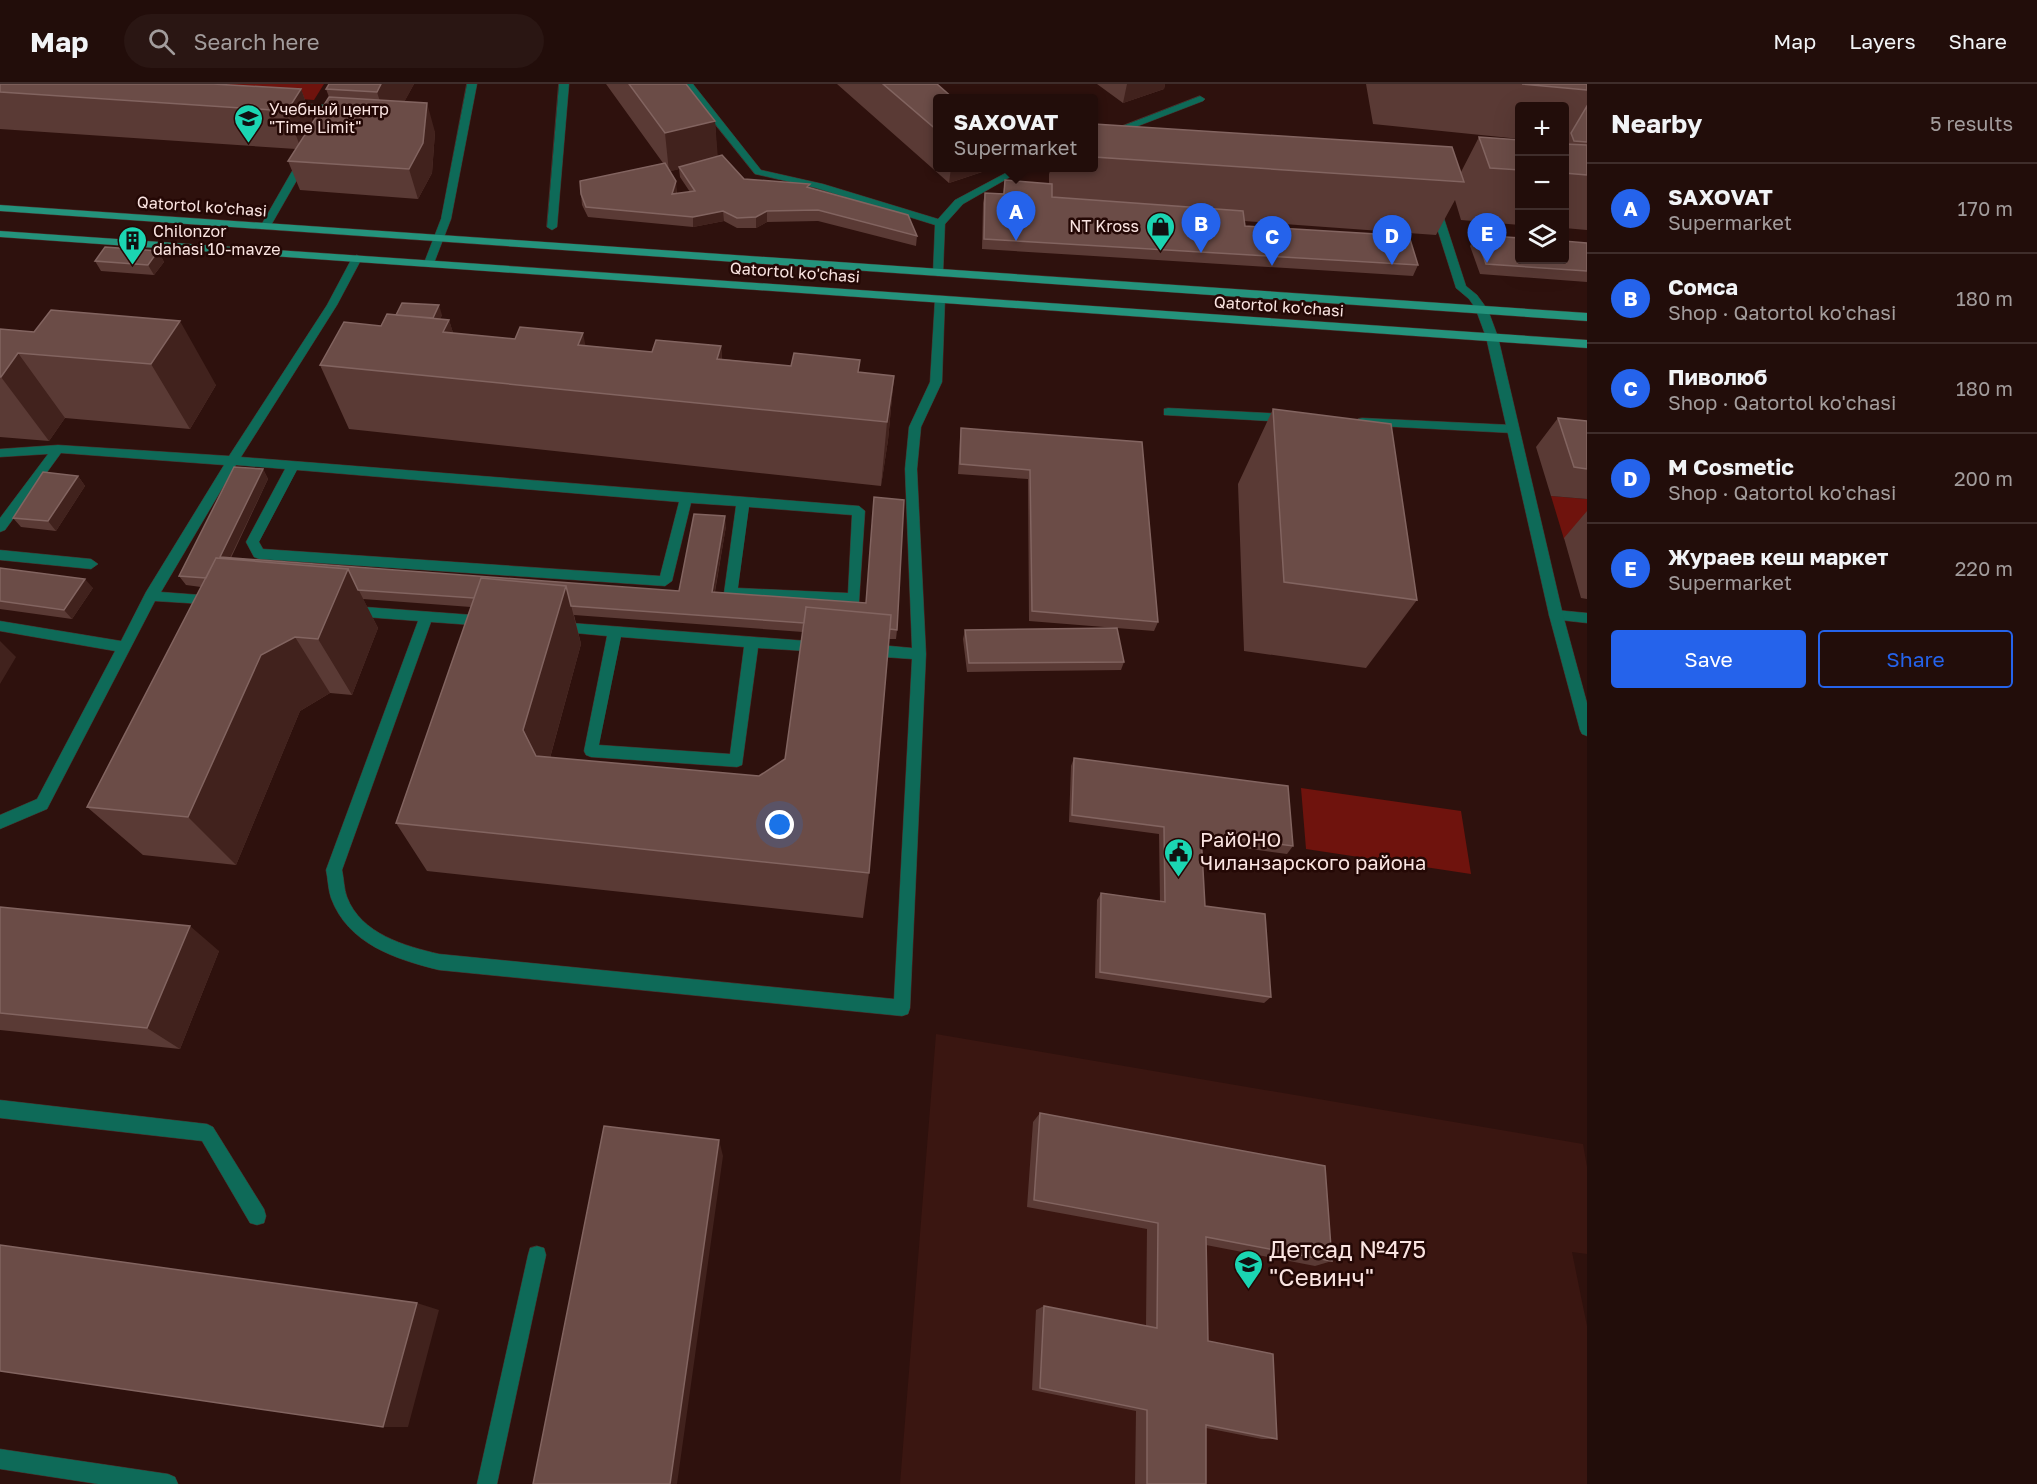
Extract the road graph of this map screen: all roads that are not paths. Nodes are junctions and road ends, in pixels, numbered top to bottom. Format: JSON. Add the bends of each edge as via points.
{"nodes":[{"id":1,"x":472,"y":84,"type":"edge"},
{"id":2,"x":564,"y":84,"type":"edge"},
{"id":3,"x":688,"y":84,"type":"edge"},
{"id":4,"x":1200,"y":99,"type":"dead end"},
{"id":5,"x":274,"y":105,"type":"edge"},
{"id":6,"x":327,"y":118,"type":"edge"},
{"id":7,"x":1098,"y":138,"type":"edge"},
{"id":8,"x":311,"y":147,"type":"edge"},
{"id":9,"x":1014,"y":172,"type":"edge"},
{"id":10,"x":1431,"y":192,"type":"edge"},
{"id":11,"x":0,"y":208,"type":"edge"},
{"id":12,"x":939,"y":223,"type":"junction"},
{"id":13,"x":266,"y":226,"type":"junction"},
{"id":14,"x":552,"y":227,"type":"dead end"},
{"id":15,"x":0,"y":234,"type":"edge"},
{"id":16,"x":440,"y":238,"type":"junction"},
{"id":17,"x":357,"y":258,"type":"junction"},
{"id":18,"x":429,"y":263,"type":"junction"},
{"id":19,"x":938,"y":273,"type":"junction"},
{"id":20,"x":940,"y":299,"type":"junction"},
{"id":21,"x":1482,"y":310,"type":"junction"},
{"id":22,"x":1587,"y":317,"type":"edge"},
{"id":23,"x":1491,"y":337,"type":"junction"},
{"id":24,"x":1587,"y":344,"type":"edge"},
{"id":25,"x":1168,"y":412,"type":"dead end"},
{"id":26,"x":1298,"y":419,"type":"edge"},
{"id":27,"x":1346,"y":421,"type":"edge"},
{"id":28,"x":1512,"y":429,"type":"junction"},
{"id":29,"x":58,"y":449,"type":"junction"},
{"id":30,"x":0,"y":453,"type":"edge"},
{"id":31,"x":232,"y":461,"type":"junction"},
{"id":32,"x":293,"y":465,"type":"junction"},
{"id":33,"x":686,"y":498,"type":"junction"},
{"id":34,"x":743,"y":502,"type":"junction"},
{"id":35,"x":0,"y":527,"type":"edge"},
{"id":36,"x":0,"y":555,"type":"edge"},
{"id":37,"x":91,"y":564,"type":"dead end"},
{"id":38,"x":151,"y":596,"type":"junction"},
{"id":39,"x":231,"y":602,"type":"edge"},
{"id":40,"x":334,"y":610,"type":"edge"},
{"id":41,"x":1556,"y":615,"type":"junction"},
{"id":42,"x":426,"y":617,"type":"junction"},
{"id":43,"x":1587,"y":618,"type":"edge"},
{"id":44,"x":497,"y":622,"type":"edge"},
{"id":45,"x":0,"y":626,"type":"edge"},
{"id":46,"x":544,"y":626,"type":"edge"},
{"id":47,"x":615,"y":631,"type":"junction"},
{"id":48,"x":752,"y":642,"type":"junction"},
{"id":49,"x":124,"y":647,"type":"junction"},
{"id":50,"x":920,"y":654,"type":"junction"},
{"id":51,"x":1587,"y":730,"type":"edge"},
{"id":52,"x":0,"y":822,"type":"edge"},
{"id":53,"x":0,"y":1109,"type":"edge"},
{"id":54,"x":257,"y":1216,"type":"dead end"},
{"id":55,"x":537,"y":1255,"type":"dead end"},
{"id":56,"x":0,"y":1459,"type":"edge"},
{"id":57,"x":168,"y":1484,"type":"edge"},
{"id":58,"x":488,"y":1484,"type":"edge"}],
"edges":[{"from":1,"to":16,"type":"street"},
{"from":2,"to":14,"type":"street"},
{"from":3,"to":12,"type":"street","via":[[758,172],[819,186]]},
{"from":4,"to":7,"type":"street"},
{"from":5,"to":6,"type":"street","via":[[335,104]]},
{"from":8,"to":13,"type":"street"},
{"from":9,"to":12,"type":"street","via":[[959,202]]},
{"from":10,"to":21,"type":"street","via":[[1461,288]]},
{"from":11,"to":13,"type":"main road","name":"Qatortol ko'chasi"},
{"from":12,"to":19,"type":"street"},
{"from":13,"to":16,"type":"main road","name":"Qatortol ko'chasi"},
{"from":15,"to":17,"type":"main road","name":"Qatortol ko'chasi"},
{"from":16,"to":18,"type":"street"},
{"from":16,"to":19,"type":"main road","name":"Qatortol ko'chasi"},
{"from":17,"to":18,"type":"main road","name":"Qatortol ko'chasi"},
{"from":17,"to":31,"type":"street","via":[[332,305]]},
{"from":18,"to":20,"type":"main road","name":"Qatortol ko'chasi"},
{"from":19,"to":21,"type":"main road","name":"Qatortol ko'chasi"},
{"from":20,"to":23,"type":"main road","name":"Qatortol ko'chasi"},
{"from":20,"to":50,"type":"street","via":[[936,382],[915,427],[911,469]]},
{"from":21,"to":22,"type":"main road","name":"Qatortol ko'chasi"},
{"from":21,"to":23,"type":"street"},
{"from":23,"to":24,"type":"main road","name":"Qatortol ko'chasi"},
{"from":23,"to":28,"type":"street"},
{"from":25,"to":26,"type":"street"},
{"from":27,"to":28,"type":"street"},
{"from":28,"to":41,"type":"street"},
{"from":29,"to":30,"type":"street"},
{"from":29,"to":31,"type":"street"},
{"from":29,"to":35,"type":"street"},
{"from":31,"to":32,"type":"street"},
{"from":31,"to":38,"type":"street"},
{"from":32,"to":33,"type":"street"},
{"from":32,"to":33,"type":"street","via":[[252,542],[259,555],[665,581]]},
{"from":33,"to":34,"type":"street"},
{"from":34,"to":34,"type":"street","via":[[859,511],[854,598],[731,593]]},
{"from":36,"to":37,"type":"street"},
{"from":38,"to":39,"type":"street"},
{"from":38,"to":49,"type":"street"},
{"from":40,"to":42,"type":"street"},
{"from":41,"to":43,"type":"street"},
{"from":41,"to":51,"type":"street"},
{"from":42,"to":44,"type":"street"},
{"from":42,"to":50,"type":"street","via":[[334,870],[339,897],[351,921],[377,942],[439,962],[902,1008]]},
{"from":45,"to":49,"type":"street"},
{"from":46,"to":47,"type":"street"},
{"from":47,"to":48,"type":"street"},
{"from":47,"to":48,"type":"street","via":[[591,751],[738,760]]},
{"from":48,"to":50,"type":"street"},
{"from":49,"to":52,"type":"street","via":[[42,804]]},
{"from":53,"to":54,"type":"street","via":[[207,1133]]},
{"from":55,"to":58,"type":"street"},
{"from":56,"to":57,"type":"street"}]}
